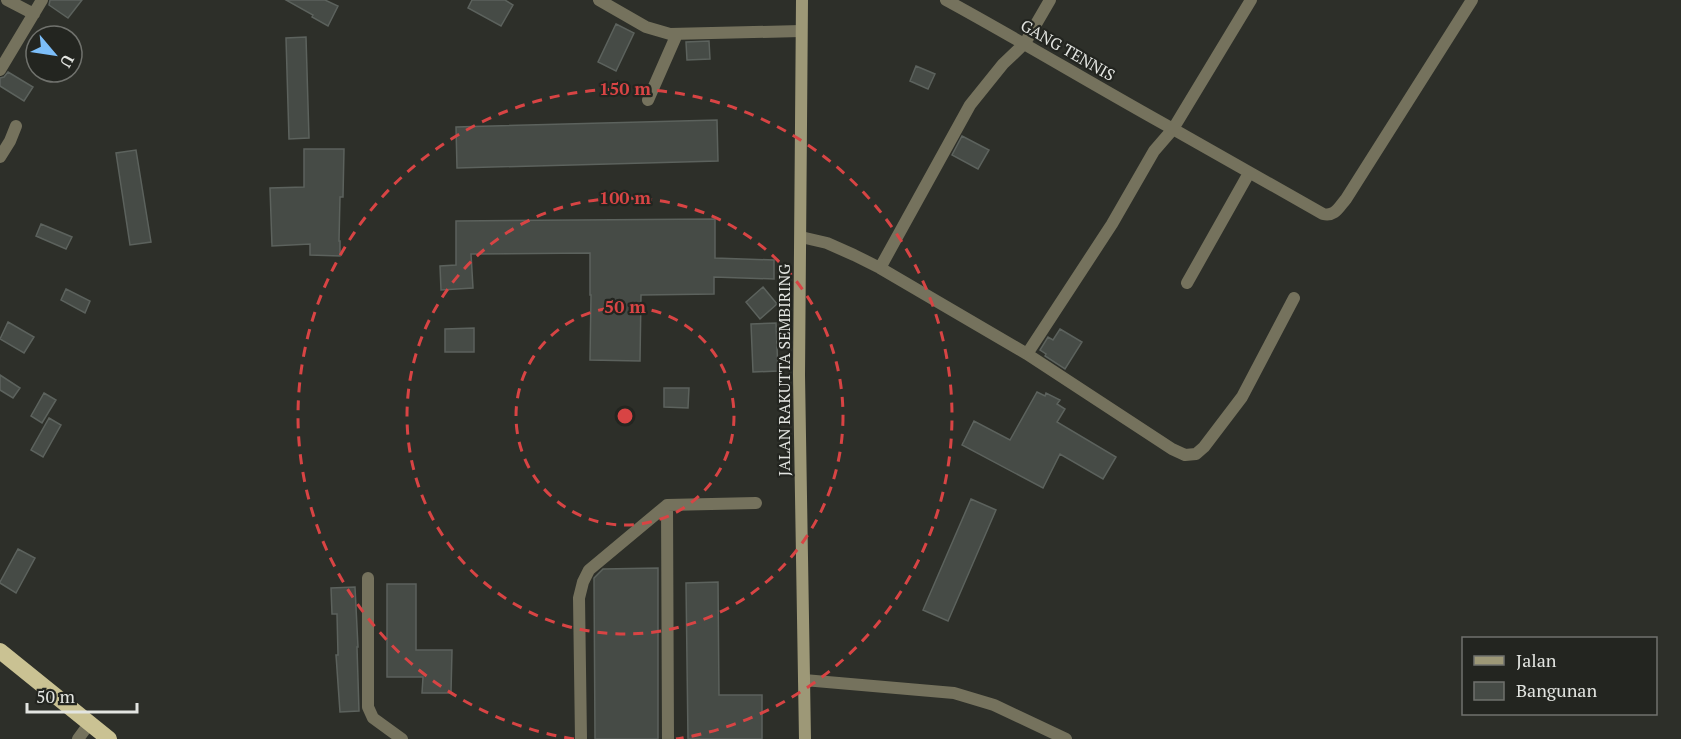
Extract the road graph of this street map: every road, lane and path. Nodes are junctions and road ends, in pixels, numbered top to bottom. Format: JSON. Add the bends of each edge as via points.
{"nodes":[{"id":1,"x":7,"y":0,"type":"edge"},
{"id":2,"x":42,"y":0,"type":"edge"},
{"id":3,"x":599,"y":0,"type":"edge"},
{"id":4,"x":802,"y":0,"type":"edge"},
{"id":5,"x":946,"y":0,"type":"edge"},
{"id":6,"x":1050,"y":0,"type":"edge"},
{"id":7,"x":1251,"y":0,"type":"edge"},
{"id":8,"x":1472,"y":0,"type":"edge"},
{"id":9,"x":34,"y":14,"type":"junction"},
{"id":10,"x":801,"y":31,"type":"junction"},
{"id":11,"x":677,"y":34,"type":"junction"},
{"id":12,"x":1024,"y":43,"type":"junction"},
{"id":13,"x":0,"y":70,"type":"edge"},
{"id":14,"x":648,"y":100,"type":"dead end"},
{"id":15,"x":16,"y":126,"type":"dead end"},
{"id":16,"x":1173,"y":129,"type":"junction"},
{"id":17,"x":0,"y":157,"type":"edge"},
{"id":18,"x":1249,"y":173,"type":"junction"},
{"id":19,"x":801,"y":237,"type":"junction"},
{"id":20,"x":880,"y":268,"type":"junction"},
{"id":21,"x":1187,"y":283,"type":"dead end"},
{"id":22,"x":1294,"y":298,"type":"dead end"},
{"id":23,"x":1027,"y":354,"type":"junction"},
{"id":24,"x":756,"y":503,"type":"dead end"},
{"id":25,"x":667,"y":505,"type":"junction"},
{"id":26,"x":368,"y":578,"type":"dead end"},
{"id":27,"x":0,"y":651,"type":"edge"},
{"id":28,"x":804,"y":680,"type":"junction"},
{"id":29,"x":89,"y":723,"type":"junction"},
{"id":30,"x":78,"y":739,"type":"edge"},
{"id":31,"x":109,"y":739,"type":"edge"},
{"id":32,"x":402,"y":739,"type":"edge"},
{"id":33,"x":581,"y":739,"type":"edge"},
{"id":34,"x":668,"y":739,"type":"edge"},
{"id":35,"x":805,"y":739,"type":"edge"},
{"id":36,"x":1065,"y":739,"type":"edge"}],
"edges":[{"from":1,"to":9,"type":"street"},
{"from":2,"to":9,"type":"street"},
{"from":3,"to":11,"type":"street","via":[[646,27]]},
{"from":4,"to":10,"type":"main road","name":"JALAN RAKUTTA SEMBIRING"},
{"from":5,"to":12,"type":"street","name":"GANG TENNIS"},
{"from":6,"to":12,"type":"street"},
{"from":7,"to":16,"type":"street"},
{"from":8,"to":18,"type":"street","name":"GANG TENNIS","via":[[1333,215],[1323,214]]},
{"from":9,"to":13,"type":"street"},
{"from":10,"to":11,"type":"street"},
{"from":10,"to":19,"type":"main road","name":"JALAN RAKUTTA SEMBIRING"},
{"from":11,"to":14,"type":"street"},
{"from":12,"to":16,"type":"street","name":"GANG TENNIS"},
{"from":12,"to":20,"type":"street","via":[[970,105]]},
{"from":15,"to":17,"type":"street"},
{"from":16,"to":18,"type":"street","name":"GANG TENNIS"},
{"from":16,"to":23,"type":"street","via":[[1154,151],[1112,224]]},
{"from":18,"to":21,"type":"street"},
{"from":19,"to":20,"type":"street","via":[[827,243]]},
{"from":19,"to":28,"type":"main road","name":"JALAN RAKUTTA SEMBIRING"},
{"from":20,"to":23,"type":"street"},
{"from":22,"to":23,"type":"street","via":[[1242,397],[1196,454],[1185,455],[1172,449]]},
{"from":24,"to":25,"type":"street"},
{"from":25,"to":33,"type":"street","via":[[589,570],[583,582],[579,598]]},
{"from":25,"to":34,"type":"street"},
{"from":26,"to":32,"type":"street","via":[[368,707],[373,718]]},
{"from":27,"to":29,"type":"highway"},
{"from":28,"to":35,"type":"main road","name":"JALAN RAKUTTA SEMBIRING"},
{"from":28,"to":36,"type":"street","via":[[954,693],[994,705]]},
{"from":29,"to":30,"type":"street"},
{"from":29,"to":31,"type":"highway"}]}
